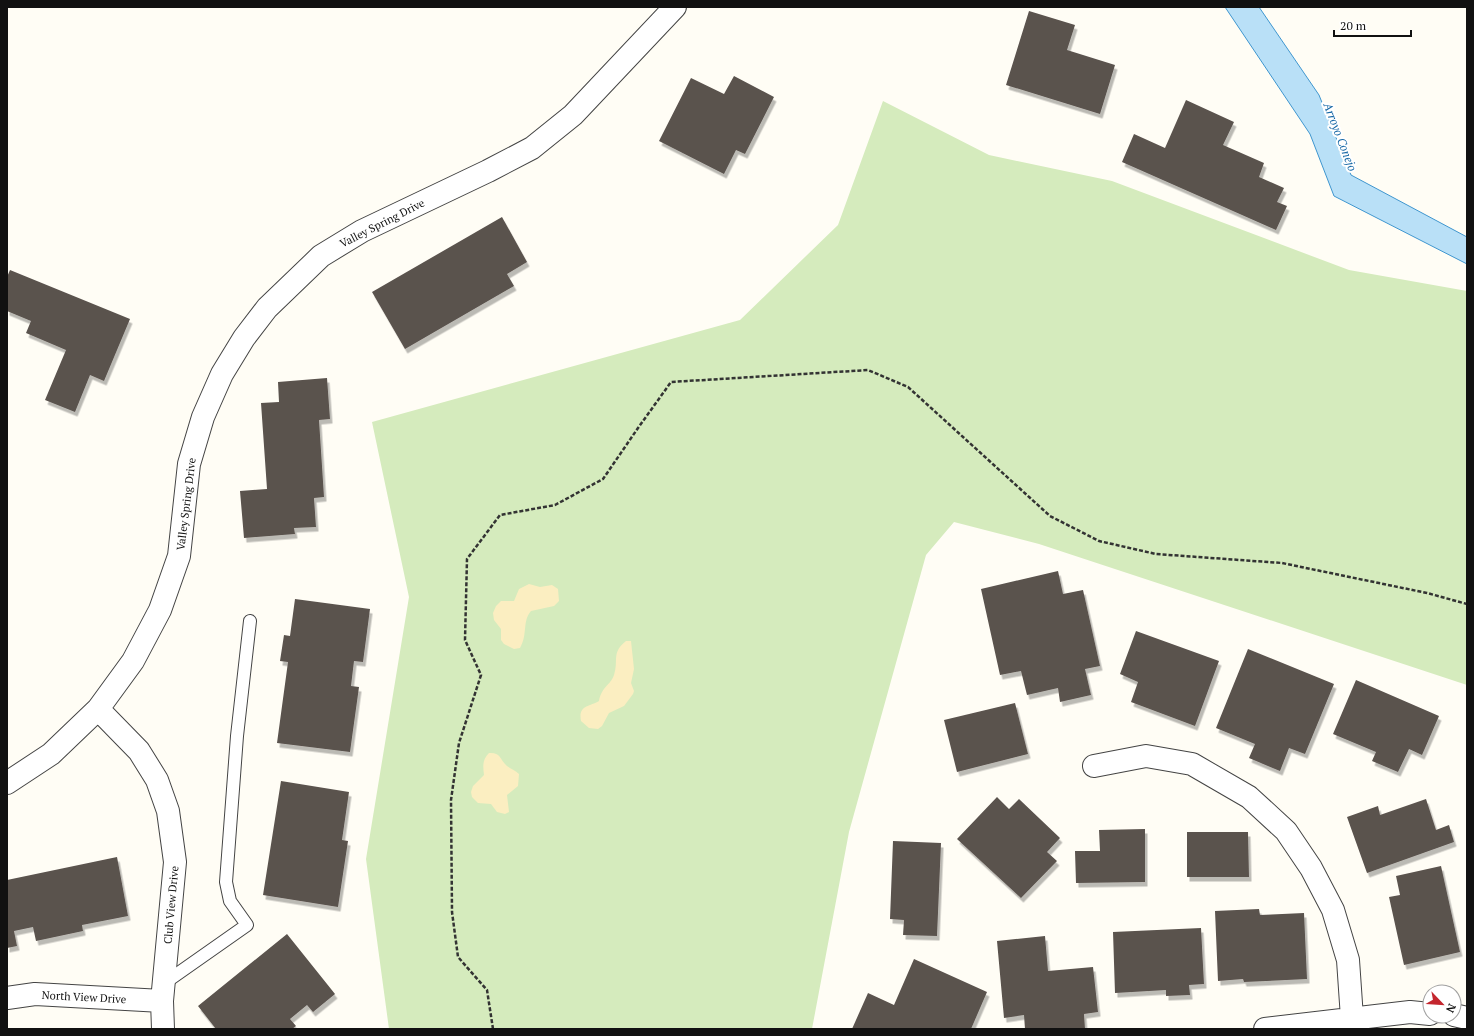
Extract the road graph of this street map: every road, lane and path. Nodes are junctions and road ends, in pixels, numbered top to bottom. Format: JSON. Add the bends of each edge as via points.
{"nodes":[{"id":1,"x":675,"y":7,"type":"edge"},
{"id":2,"x":1467,"y":604,"type":"edge"},
{"id":3,"x":250,"y":620,"type":"dead end"},
{"id":4,"x":98,"y":709,"type":"junction"},
{"id":5,"x":1094,"y":766,"type":"dead end"},
{"id":6,"x":7,"y":783,"type":"edge"},
{"id":7,"x":163,"y":992,"type":"junction"},
{"id":8,"x":7,"y":998,"type":"edge"},
{"id":9,"x":1422,"y":1013,"type":"edge"},
{"id":10,"x":1352,"y":1018,"type":"junction"},
{"id":11,"x":163,"y":1029,"type":"edge"},
{"id":12,"x":493,"y":1029,"type":"edge"},
{"id":13,"x":1265,"y":1029,"type":"edge"}],
"edges":[{"from":1,"to":4,"type":"street","name":"Valley Spring Drive","via":[[573,115],[532,148],[362,231],[321,256],[267,308],[244,338],[222,374],[203,417],[189,464],[179,556],[160,610],[133,661]]},
{"from":2,"to":12,"type":"path","via":[[1427,593],[1282,563],[1156,554],[1099,541],[1050,516],[908,387],[868,370],[672,382],[603,479],[555,505],[500,515],[468,559],[465,640],[481,675],[459,743],[451,800],[452,912],[458,957],[487,990]]},
{"from":3,"to":7,"type":"lane","via":[[237,736],[226,882],[230,901],[247,925]]},
{"from":4,"to":6,"type":"street","name":"Valley Spring Drive","via":[[51,754]]},
{"from":4,"to":7,"type":"street","name":"Club View Drive","via":[[138,751],[157,780],[168,811],[175,862]]},
{"from":5,"to":10,"type":"street","via":[[1146,756],[1192,764],[1249,797],[1286,830],[1311,868],[1333,910],[1348,960]]},
{"from":7,"to":8,"type":"street","name":"North View Drive","via":[[35,994]]},
{"from":7,"to":11,"type":"street","name":"Club View Drive"},
{"from":9,"to":10,"type":"street","via":[[1410,1012]]},
{"from":10,"to":13,"type":"street"}]}
